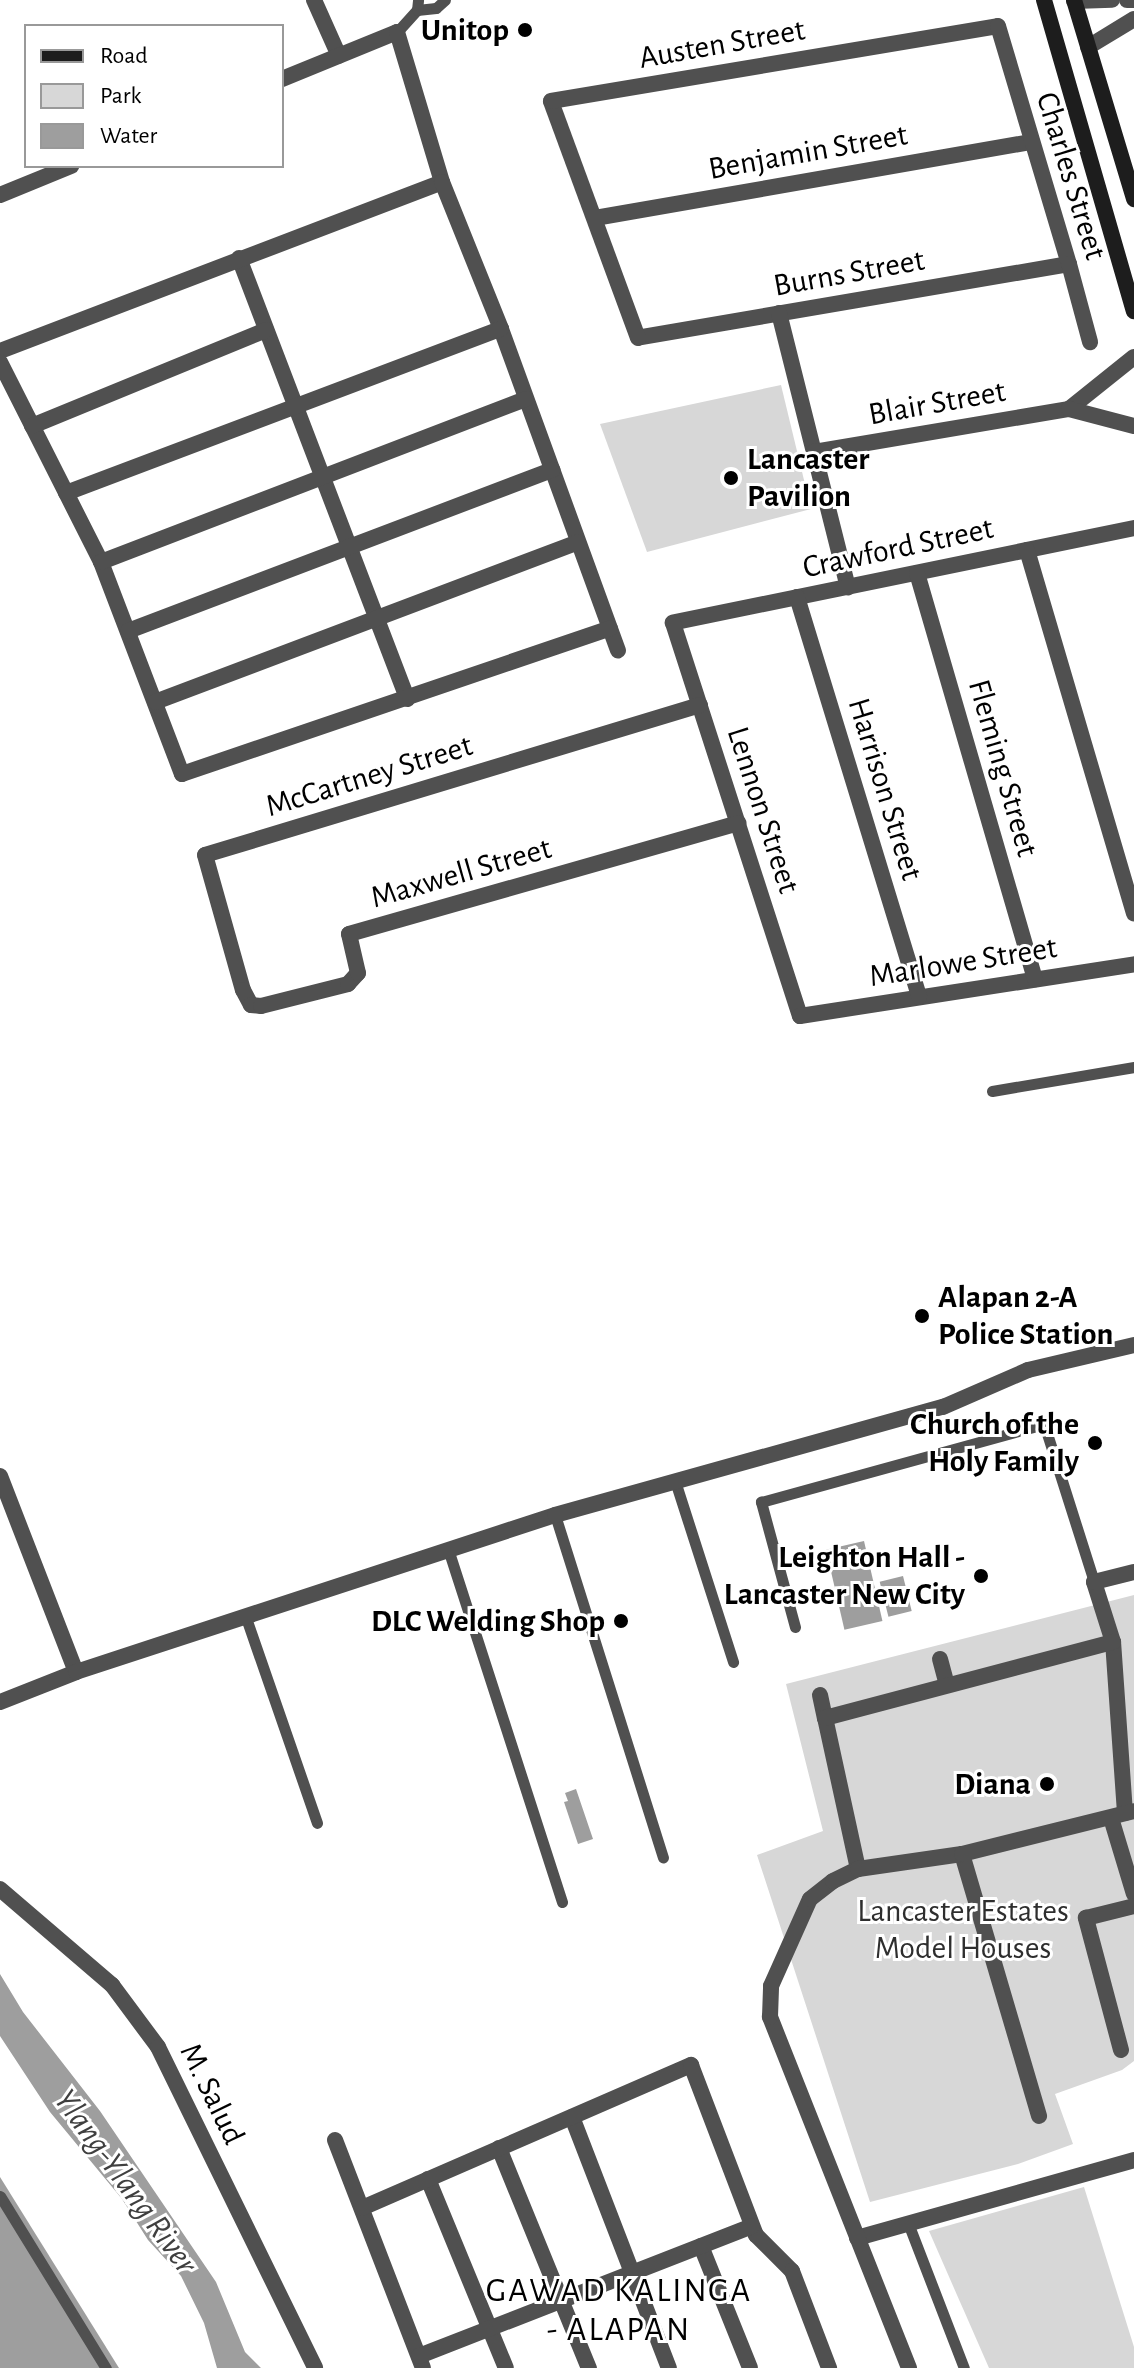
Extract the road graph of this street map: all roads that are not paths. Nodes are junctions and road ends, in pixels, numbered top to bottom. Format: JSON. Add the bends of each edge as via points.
{"nodes":[{"id":1,"x":314,"y":0,"type":"edge"},
{"id":2,"x":445,"y":0,"type":"edge"},
{"id":3,"x":1044,"y":0,"type":"edge"},
{"id":4,"x":1112,"y":0,"type":"edge"},
{"id":5,"x":1127,"y":0,"type":"edge"},
{"id":6,"x":1134,"y":0,"type":"edge"},
{"id":7,"x":1074,"y":1,"type":"edge"},
{"id":8,"x":418,"y":5,"type":"edge"},
{"id":9,"x":1134,"y":19,"type":"edge"},
{"id":10,"x":998,"y":26,"type":"joint"},
{"id":11,"x":397,"y":32,"type":"junction"},
{"id":12,"x":1088,"y":47,"type":"junction"},
{"id":13,"x":339,"y":56,"type":"junction"},
{"id":14,"x":284,"y":78,"type":"edge"},
{"id":15,"x":1031,"y":142,"type":"junction"},
{"id":16,"x":66,"y":168,"type":"edge"},
{"id":17,"x":442,"y":182,"type":"junction"},
{"id":18,"x":0,"y":195,"type":"edge"},
{"id":19,"x":1134,"y":199,"type":"edge"},
{"id":20,"x":595,"y":218,"type":"junction"},
{"id":21,"x":239,"y":258,"type":"junction"},
{"id":22,"x":1069,"y":264,"type":"junction"},
{"id":23,"x":1134,"y":311,"type":"edge"},
{"id":24,"x":779,"y":313,"type":"junction"},
{"id":25,"x":501,"y":329,"type":"junction"},
{"id":26,"x":266,"y":330,"type":"junction"},
{"id":27,"x":1090,"y":342,"type":"dead end"},
{"id":28,"x":0,"y":351,"type":"edge"},
{"id":29,"x":1134,"y":357,"type":"edge"},
{"id":30,"x":0,"y":362,"type":"edge"},
{"id":31,"x":526,"y":399,"type":"junction"},
{"id":32,"x":295,"y":406,"type":"junction"},
{"id":33,"x":1069,"y":409,"type":"junction"},
{"id":34,"x":32,"y":426,"type":"junction"},
{"id":35,"x":1134,"y":426,"type":"edge"},
{"id":36,"x":814,"y":452,"type":"junction"},
{"id":37,"x":552,"y":470,"type":"junction"},
{"id":38,"x":322,"y":477,"type":"junction"},
{"id":39,"x":66,"y":493,"type":"junction"},
{"id":40,"x":1134,"y":528,"type":"edge"},
{"id":41,"x":578,"y":542,"type":"junction"},
{"id":42,"x":349,"y":547,"type":"junction"},
{"id":43,"x":1027,"y":550,"type":"junction"},
{"id":44,"x":101,"y":562,"type":"junction"},
{"id":45,"x":917,"y":573,"type":"junction"},
{"id":46,"x":848,"y":587,"type":"junction"},
{"id":47,"x":797,"y":597,"type":"junction"},
{"id":48,"x":376,"y":618,"type":"junction"},
{"id":49,"x":673,"y":623,"type":"joint"},
{"id":50,"x":610,"y":628,"type":"junction"},
{"id":51,"x":128,"y":631,"type":"junction"},
{"id":52,"x":618,"y":650,"type":"dead end"},
{"id":53,"x":407,"y":699,"type":"junction"},
{"id":54,"x":155,"y":702,"type":"junction"},
{"id":55,"x":700,"y":705,"type":"junction"},
{"id":56,"x":738,"y":823,"type":"junction"},
{"id":57,"x":1134,"y":914,"type":"edge"},
{"id":58,"x":1134,"y":964,"type":"edge"},
{"id":59,"x":1035,"y":979,"type":"junction"},
{"id":60,"x":919,"y":997,"type":"junction"},
{"id":61,"x":251,"y":1005,"type":"joint"},
{"id":62,"x":800,"y":1016,"type":"joint"},
{"id":63,"x":1134,"y":1067,"type":"edge"},
{"id":64,"x":992,"y":1091,"type":"dead end"},
{"id":65,"x":1134,"y":1345,"type":"edge"},
{"id":66,"x":0,"y":1476,"type":"edge"},
{"id":67,"x":675,"y":1481,"type":"junction"},
{"id":68,"x":555,"y":1515,"type":"junction"},
{"id":69,"x":448,"y":1549,"type":"junction"},
{"id":70,"x":1134,"y":1572,"type":"edge"},
{"id":71,"x":1094,"y":1582,"type":"junction"},
{"id":72,"x":245,"y":1615,"type":"junction"},
{"id":73,"x":795,"y":1627,"type":"dead end"},
{"id":74,"x":1113,"y":1642,"type":"junction"},
{"id":75,"x":940,"y":1659,"type":"dead end"},
{"id":76,"x":733,"y":1662,"type":"dead end"},
{"id":77,"x":76,"y":1672,"type":"junction"},
{"id":78,"x":947,"y":1685,"type":"junction"},
{"id":79,"x":820,"y":1695,"type":"dead end"},
{"id":80,"x":0,"y":1702,"type":"edge"},
{"id":81,"x":825,"y":1718,"type":"junction"},
{"id":82,"x":1123,"y":1814,"type":"edge"},
{"id":83,"x":317,"y":1823,"type":"dead end"},
{"id":84,"x":962,"y":1854,"type":"junction"},
{"id":85,"x":663,"y":1857,"type":"dead end"},
{"id":86,"x":858,"y":1869,"type":"junction"},
{"id":87,"x":0,"y":1889,"type":"edge"},
{"id":88,"x":1134,"y":1894,"type":"edge"},
{"id":89,"x":562,"y":1902,"type":"dead end"},
{"id":90,"x":1134,"y":1906,"type":"edge"},
{"id":91,"x":1121,"y":2050,"type":"dead end"},
{"id":92,"x":1039,"y":2116,"type":"dead end"},
{"id":93,"x":572,"y":2117,"type":"junction"},
{"id":94,"x":335,"y":2140,"type":"dead end"},
{"id":95,"x":499,"y":2148,"type":"junction"},
{"id":96,"x":1134,"y":2160,"type":"edge"},
{"id":97,"x":428,"y":2179,"type":"junction"},
{"id":98,"x":0,"y":2196,"type":"edge"},
{"id":99,"x":362,"y":2208,"type":"junction"},
{"id":100,"x":908,"y":2223,"type":"junction"},
{"id":101,"x":752,"y":2226,"type":"junction"},
{"id":102,"x":857,"y":2238,"type":"junction"},
{"id":103,"x":701,"y":2246,"type":"junction"},
{"id":104,"x":632,"y":2273,"type":"junction"},
{"id":105,"x":562,"y":2301,"type":"junction"},
{"id":106,"x":491,"y":2328,"type":"junction"},
{"id":107,"x":421,"y":2362,"type":"edge"},
{"id":108,"x":106,"y":2368,"type":"edge"},
{"id":109,"x":315,"y":2368,"type":"edge"},
{"id":110,"x":506,"y":2368,"type":"edge"},
{"id":111,"x":589,"y":2368,"type":"edge"},
{"id":112,"x":669,"y":2368,"type":"edge"},
{"id":113,"x":750,"y":2368,"type":"edge"},
{"id":114,"x":829,"y":2368,"type":"edge"},
{"id":115,"x":909,"y":2368,"type":"edge"},
{"id":116,"x":964,"y":2368,"type":"edge"}],
"edges":[{"from":1,"to":13,"type":"street"},
{"from":2,"to":8,"type":"lane","via":[[436,8]]},
{"from":3,"to":23,"type":"main road"},
{"from":4,"to":7,"type":"street"},
{"from":5,"to":6,"type":"street"},
{"from":7,"to":12,"type":"main road"},
{"from":8,"to":11,"type":"lane"},
{"from":9,"to":12,"type":"street"},
{"from":10,"to":15,"type":"street","name":"Charles Street"},
{"from":10,"to":20,"type":"street","name":"Austen Street","via":[[551,101]]},
{"from":11,"to":13,"type":"street"},
{"from":11,"to":17,"type":"street"},
{"from":12,"to":19,"type":"main road"},
{"from":13,"to":14,"type":"street"},
{"from":15,"to":20,"type":"street","name":"Benjamin Street"},
{"from":15,"to":22,"type":"street","name":"Charles Street"},
{"from":16,"to":18,"type":"street"},
{"from":17,"to":21,"type":"street"},
{"from":17,"to":25,"type":"street"},
{"from":20,"to":24,"type":"street","name":"Burns Street","via":[[638,338]]},
{"from":21,"to":26,"type":"street"},
{"from":21,"to":28,"type":"street"},
{"from":22,"to":24,"type":"street","name":"Burns Street"},
{"from":22,"to":27,"type":"street","name":"Charles Street"},
{"from":24,"to":36,"type":"street"},
{"from":25,"to":31,"type":"street"},
{"from":25,"to":32,"type":"street"},
{"from":26,"to":32,"type":"street"},
{"from":26,"to":34,"type":"street"},
{"from":29,"to":33,"type":"street","name":"Blair Street"},
{"from":30,"to":34,"type":"street"},
{"from":31,"to":37,"type":"street"},
{"from":31,"to":38,"type":"street"},
{"from":32,"to":38,"type":"street"},
{"from":32,"to":39,"type":"street"},
{"from":33,"to":35,"type":"street","name":"Blair Street"},
{"from":33,"to":36,"type":"street","name":"Blair Street"},
{"from":34,"to":39,"type":"street"},
{"from":36,"to":46,"type":"street"},
{"from":37,"to":41,"type":"street"},
{"from":37,"to":42,"type":"street"},
{"from":38,"to":42,"type":"street"},
{"from":38,"to":44,"type":"street"},
{"from":39,"to":44,"type":"street"},
{"from":40,"to":43,"type":"street","name":"Crawford Street"},
{"from":41,"to":48,"type":"street"},
{"from":41,"to":50,"type":"street"},
{"from":42,"to":48,"type":"street"},
{"from":42,"to":51,"type":"street"},
{"from":43,"to":45,"type":"street","name":"Crawford Street"},
{"from":43,"to":57,"type":"street"},
{"from":44,"to":51,"type":"street"},
{"from":45,"to":46,"type":"street","name":"Crawford Street"},
{"from":45,"to":59,"type":"street","name":"Fleming Street"},
{"from":46,"to":47,"type":"street","name":"Crawford Street"},
{"from":47,"to":49,"type":"street","name":"Crawford Street"},
{"from":47,"to":60,"type":"street","name":"Harrison Street"},
{"from":48,"to":53,"type":"street"},
{"from":48,"to":54,"type":"street"},
{"from":49,"to":55,"type":"street","name":"Lennon Street"},
{"from":50,"to":52,"type":"street"},
{"from":50,"to":53,"type":"street"},
{"from":51,"to":54,"type":"street"},
{"from":53,"to":54,"type":"street","via":[[182,774]]},
{"from":55,"to":56,"type":"street","name":"Lennon Street"},
{"from":55,"to":61,"type":"street","name":"McCartney Street","via":[[205,855]]},
{"from":56,"to":61,"type":"street","name":"Maxwell Street","via":[[349,934],[358,965],[354,980]]},
{"from":56,"to":62,"type":"street","name":"Lennon Street"},
{"from":58,"to":59,"type":"street","name":"Marlowe Street"},
{"from":59,"to":60,"type":"street","name":"Marlowe Street"},
{"from":60,"to":62,"type":"street","name":"Marlowe Street"},
{"from":63,"to":64,"type":"lane"},
{"from":65,"to":67,"type":"street","via":[[1028,1370],[943,1407]]},
{"from":66,"to":77,"type":"street"},
{"from":67,"to":68,"type":"street"},
{"from":67,"to":76,"type":"lane"},
{"from":68,"to":69,"type":"street"},
{"from":68,"to":85,"type":"lane"},
{"from":69,"to":72,"type":"street"},
{"from":69,"to":89,"type":"lane"},
{"from":70,"to":71,"type":"street"},
{"from":71,"to":73,"type":"lane","via":[[1044,1424],[761,1502]]},
{"from":71,"to":74,"type":"street"},
{"from":72,"to":77,"type":"street"},
{"from":72,"to":83,"type":"lane"},
{"from":74,"to":78,"type":"street"},
{"from":74,"to":82,"type":"street"},
{"from":75,"to":78,"type":"street"},
{"from":77,"to":80,"type":"street"},
{"from":78,"to":81,"type":"street"},
{"from":79,"to":81,"type":"street"},
{"from":81,"to":86,"type":"street"},
{"from":82,"to":84,"type":"street"},
{"from":82,"to":88,"type":"street"},
{"from":84,"to":86,"type":"street"},
{"from":84,"to":92,"type":"street"},
{"from":86,"to":102,"type":"street","via":[[810,1899],[771,1986],[770,2017]]},
{"from":87,"to":109,"type":"street","name":"M. Salud","via":[[112,1985],[158,2047]]},
{"from":90,"to":91,"type":"street","via":[[1086,1918]]},
{"from":93,"to":95,"type":"street"},
{"from":93,"to":101,"type":"street","via":[[691,2065]]},
{"from":93,"to":104,"type":"street"},
{"from":94,"to":99,"type":"street"},
{"from":95,"to":97,"type":"street"},
{"from":95,"to":105,"type":"street"},
{"from":96,"to":100,"type":"street"},
{"from":97,"to":99,"type":"street"},
{"from":97,"to":106,"type":"street"},
{"from":98,"to":108,"type":"lane"},
{"from":99,"to":107,"type":"street"},
{"from":100,"to":102,"type":"street"},
{"from":100,"to":116,"type":"lane"},
{"from":101,"to":103,"type":"street"},
{"from":101,"to":114,"type":"street","via":[[792,2271]]},
{"from":102,"to":115,"type":"street"},
{"from":103,"to":104,"type":"street"},
{"from":103,"to":113,"type":"street"},
{"from":104,"to":105,"type":"street"},
{"from":104,"to":112,"type":"street"},
{"from":105,"to":106,"type":"street"},
{"from":105,"to":111,"type":"street"},
{"from":106,"to":107,"type":"street"},
{"from":106,"to":110,"type":"street"}]}
